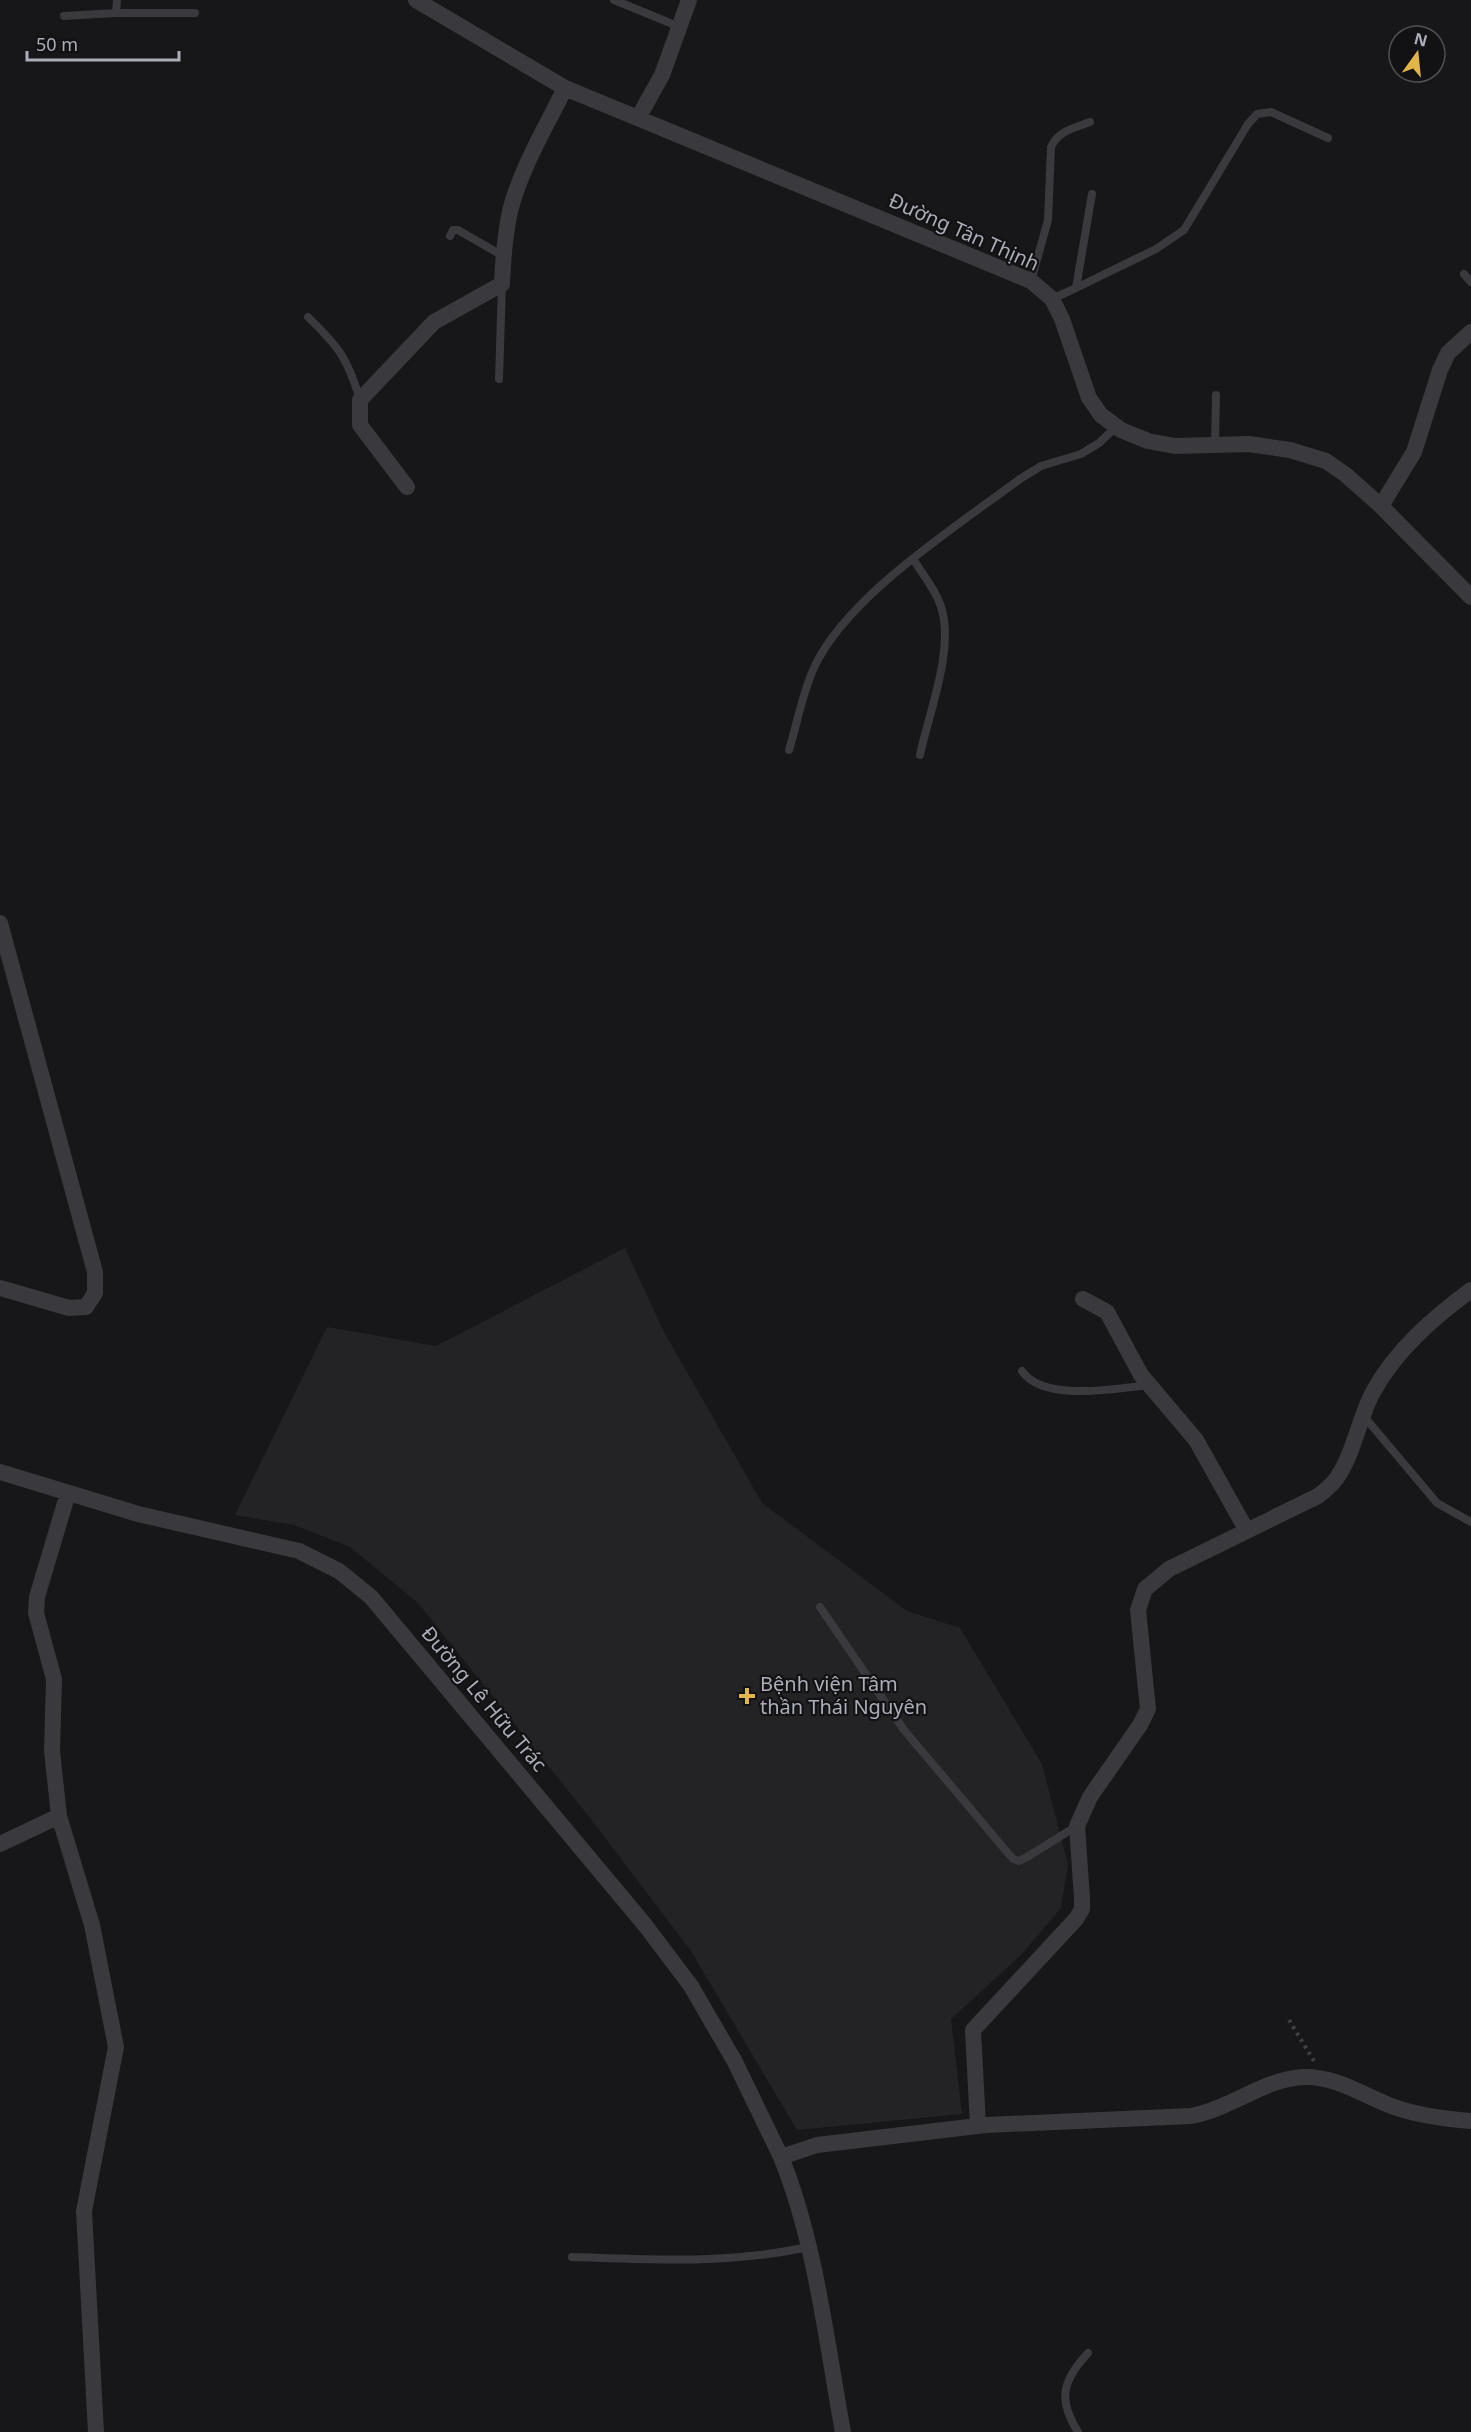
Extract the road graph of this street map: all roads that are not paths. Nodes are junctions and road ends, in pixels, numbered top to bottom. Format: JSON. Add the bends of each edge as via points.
{"nodes":[{"id":1,"x":117,"y":0,"type":"edge"},
{"id":2,"x":416,"y":0,"type":"edge"},
{"id":3,"x":614,"y":0,"type":"edge"},
{"id":4,"x":689,"y":0,"type":"edge"},
{"id":5,"x":116,"y":13,"type":"junction"},
{"id":6,"x":195,"y":13,"type":"dead end"},
{"id":7,"x":64,"y":16,"type":"dead end"},
{"id":8,"x":680,"y":27,"type":"junction"},
{"id":9,"x":565,"y":88,"type":"junction"},
{"id":10,"x":638,"y":118,"type":"junction"},
{"id":11,"x":1090,"y":122,"type":"dead end"},
{"id":12,"x":1328,"y":138,"type":"dead end"},
{"id":13,"x":1092,"y":195,"type":"dead end"},
{"id":14,"x":450,"y":236,"type":"dead end"},
{"id":15,"x":503,"y":256,"type":"junction"},
{"id":16,"x":1464,"y":274,"type":"dead end"},
{"id":17,"x":1031,"y":281,"type":"junction"},
{"id":18,"x":1471,"y":282,"type":"edge"},
{"id":19,"x":502,"y":284,"type":"junction"},
{"id":20,"x":1076,"y":288,"type":"junction"},
{"id":21,"x":1052,"y":299,"type":"junction"},
{"id":22,"x":308,"y":317,"type":"dead end"},
{"id":23,"x":1471,"y":332,"type":"edge"},
{"id":24,"x":499,"y":380,"type":"dead end"},
{"id":25,"x":1216,"y":395,"type":"dead end"},
{"id":26,"x":360,"y":400,"type":"junction"},
{"id":27,"x":1117,"y":426,"type":"junction"},
{"id":28,"x":1215,"y":445,"type":"junction"},
{"id":29,"x":407,"y":487,"type":"dead end"},
{"id":30,"x":1381,"y":506,"type":"junction"},
{"id":31,"x":914,"y":560,"type":"junction"},
{"id":32,"x":1471,"y":597,"type":"edge"},
{"id":33,"x":789,"y":750,"type":"dead end"},
{"id":34,"x":920,"y":755,"type":"dead end"},
{"id":35,"x":0,"y":923,"type":"edge"},
{"id":36,"x":0,"y":1287,"type":"edge"},
{"id":37,"x":1471,"y":1290,"type":"edge"},
{"id":38,"x":1083,"y":1299,"type":"dead end"},
{"id":39,"x":1022,"y":1371,"type":"dead end"},
{"id":40,"x":1149,"y":1385,"type":"junction"},
{"id":41,"x":1362,"y":1414,"type":"junction"},
{"id":42,"x":0,"y":1472,"type":"edge"},
{"id":43,"x":68,"y":1493,"type":"junction"},
{"id":44,"x":1471,"y":1522,"type":"edge"},
{"id":45,"x":1246,"y":1531,"type":"junction"},
{"id":46,"x":820,"y":1607,"type":"dead end"},
{"id":47,"x":59,"y":1816,"type":"junction"},
{"id":48,"x":1077,"y":1826,"type":"junction"},
{"id":49,"x":0,"y":1844,"type":"edge"},
{"id":50,"x":1471,"y":2121,"type":"edge"},
{"id":51,"x":978,"y":2126,"type":"junction"},
{"id":52,"x":781,"y":2157,"type":"junction"},
{"id":53,"x":808,"y":2247,"type":"junction"},
{"id":54,"x":572,"y":2257,"type":"dead end"},
{"id":55,"x":1088,"y":2353,"type":"dead end"},
{"id":56,"x":96,"y":2432,"type":"edge"},
{"id":57,"x":843,"y":2432,"type":"edge"},
{"id":58,"x":1078,"y":2432,"type":"edge"}],
"edges":[{"from":1,"to":5,"type":"lane"},
{"from":2,"to":9,"type":"street","name":"Đường Tân Thịnh"},
{"from":3,"to":8,"type":"lane"},
{"from":4,"to":8,"type":"street"},
{"from":5,"to":6,"type":"lane"},
{"from":5,"to":7,"type":"lane"},
{"from":8,"to":10,"type":"street","via":[[662,75]]},
{"from":9,"to":10,"type":"street","name":"Đường Tân Thịnh"},
{"from":9,"to":15,"type":"street","via":[[517,191]]},
{"from":10,"to":17,"type":"street","name":"Đường Tân Thịnh"},
{"from":11,"to":17,"type":"lane","via":[[1063,132],[1051,147],[1048,220]]},
{"from":12,"to":20,"type":"lane","via":[[1271,112],[1257,114],[1184,230],[1156,249]]},
{"from":13,"to":20,"type":"lane"},
{"from":14,"to":15,"type":"lane","via":[[458,230]]},
{"from":15,"to":19,"type":"street"},
{"from":16,"to":18,"type":"lane"},
{"from":17,"to":21,"type":"street","name":"Đường Tân Thịnh"},
{"from":19,"to":24,"type":"lane"},
{"from":19,"to":26,"type":"street","via":[[434,322]]},
{"from":20,"to":21,"type":"lane"},
{"from":21,"to":27,"type":"street","name":"Đường Tân Thịnh","via":[[1089,398],[1101,415]]},
{"from":22,"to":26,"type":"lane","via":[[336,344]]},
{"from":23,"to":30,"type":"street","via":[[1448,353],[1414,452]]},
{"from":25,"to":28,"type":"lane"},
{"from":26,"to":29,"type":"street","via":[[360,425]]},
{"from":27,"to":28,"type":"street","name":"Đường Tân Thịnh","via":[[1148,441],[1175,446]]},
{"from":27,"to":31,"type":"lane","via":[[1081,454],[1041,466],[1020,479]]},
{"from":28,"to":30,"type":"street","name":"Đường Tân Thịnh","via":[[1249,444],[1326,461]]},
{"from":30,"to":32,"type":"street","name":"Đường Tân Thịnh"},
{"from":31,"to":33,"type":"lane","via":[[874,592],[835,632],[813,670]]},
{"from":31,"to":34,"type":"lane","via":[[940,604],[946,629]]},
{"from":35,"to":36,"type":"street","via":[[94,1272],[94,1293],[86,1306],[69,1308]]},
{"from":37,"to":41,"type":"street","via":[[1437,1315],[1405,1347],[1374,1389]]},
{"from":38,"to":40,"type":"street","via":[[1107,1312]]},
{"from":39,"to":40,"type":"lane","via":[[1028,1380],[1047,1389],[1112,1390]]},
{"from":40,"to":45,"type":"street","via":[[1196,1440]]},
{"from":41,"to":44,"type":"lane","via":[[1437,1503]]},
{"from":41,"to":45,"type":"street","via":[[1340,1473],[1330,1486],[1318,1496]]},
{"from":42,"to":43,"type":"street","name":"Đường Lê Hữu Trác"},
{"from":43,"to":47,"type":"street","via":[[36,1612],[54,1679],[52,1751]]},
{"from":43,"to":52,"type":"street","name":"Đường Lê Hữu Trác","via":[[138,1514],[299,1551],[339,1571],[371,1598],[645,1925],[691,1986],[735,2062]]},
{"from":45,"to":48,"type":"street","via":[[1170,1569],[1145,1589],[1138,1610],[1148,1709],[1090,1797]]},
{"from":46,"to":48,"type":"lane","via":[[904,1730],[1013,1859],[1028,1857]]},
{"from":47,"to":49,"type":"street"},
{"from":47,"to":56,"type":"street","via":[[92,1924],[116,2047],[84,2211]]},
{"from":48,"to":51,"type":"street","via":[[1082,1909],[973,2030]]},
{"from":50,"to":51,"type":"street","via":[[1434,2118],[1393,2106],[1324,2077],[1301,2077],[1191,2116]]},
{"from":51,"to":52,"type":"street","via":[[817,2145]]},
{"from":52,"to":53,"type":"street","name":"Đường Lê Hữu Trác","via":[[795,2193]]},
{"from":53,"to":54,"type":"lane","via":[[736,2257]]},
{"from":53,"to":57,"type":"street","name":"Đường Lê Hữu Trác"},
{"from":55,"to":58,"type":"lane","via":[[1070,2373],[1065,2398]]}]}
